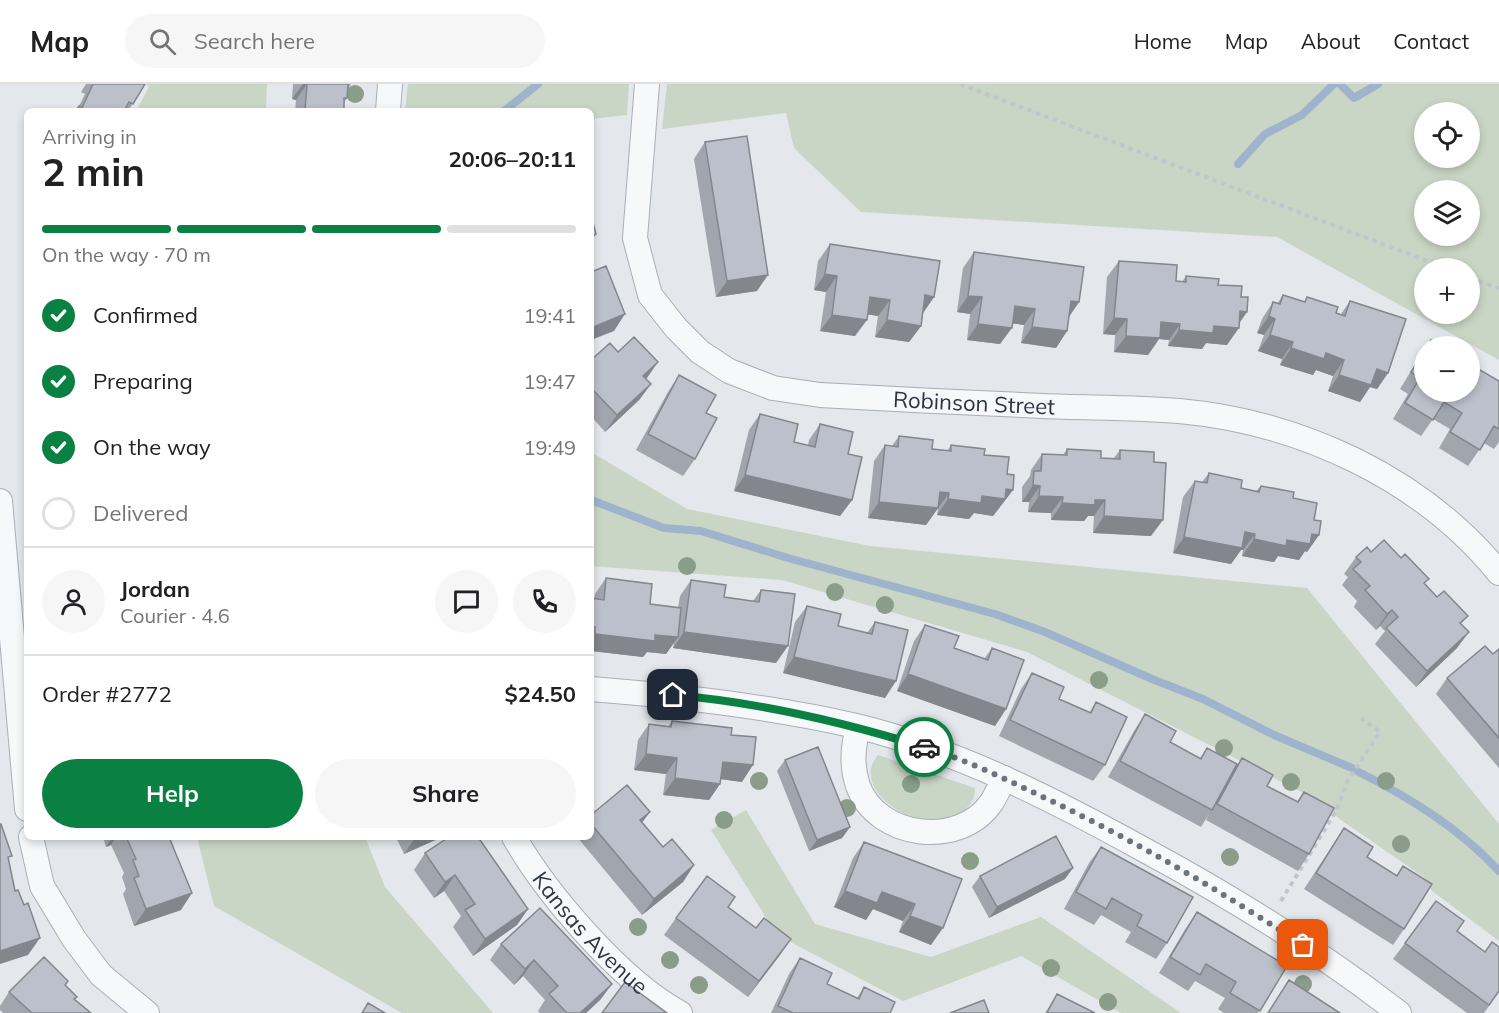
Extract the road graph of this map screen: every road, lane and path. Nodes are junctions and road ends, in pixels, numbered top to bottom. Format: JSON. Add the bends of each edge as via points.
{"nodes":[{"id":1,"x":390,"y":84,"type":"edge"},
{"id":2,"x":647,"y":84,"type":"edge"},
{"id":3,"x":960,"y":84,"type":"edge"},
{"id":4,"x":388,"y":108,"type":"edge"},
{"id":5,"x":1420,"y":258,"type":"edge"},
{"id":6,"x":1480,"y":281,"type":"edge"},
{"id":7,"x":1499,"y":288,"type":"edge"},
{"id":8,"x":0,"y":501,"type":"edge"},
{"id":9,"x":1499,"y":573,"type":"edge"},
{"id":10,"x":594,"y":689,"type":"edge"},
{"id":11,"x":1362,"y":718,"type":"dead end"},
{"id":12,"x":858,"y":727,"type":"junction"},
{"id":13,"x":24,"y":775,"type":"edge"},
{"id":14,"x":1004,"y":778,"type":"junction"},
{"id":15,"x":32,"y":840,"type":"edge"},
{"id":16,"x":516,"y":840,"type":"edge"},
{"id":17,"x":1265,"y":920,"type":"junction"},
{"id":18,"x":147,"y":1013,"type":"edge"},
{"id":19,"x":680,"y":1013,"type":"edge"},
{"id":20,"x":1399,"y":1013,"type":"edge"}],
"edges":[{"from":1,"to":4,"type":"street"},
{"from":2,"to":9,"type":"street","name":"Robinson Street","via":[[635,238],[650,295],[700,352],[729,371],[773,388],[820,395],[1180,411],[1268,427],[1339,452],[1414,493],[1478,547]]},
{"from":3,"to":5,"type":"path"},
{"from":6,"to":7,"type":"path"},
{"from":8,"to":13,"type":"street"},
{"from":10,"to":12,"type":"street","via":[[693,697]]},
{"from":11,"to":17,"type":"path","via":[[1380,732],[1348,780],[1336,811],[1295,879]]},
{"from":12,"to":14,"type":"street","via":[[937,751]]},
{"from":12,"to":14,"type":"street","via":[[852,756],[859,787],[877,813],[904,829],[935,834],[966,825],[991,804]]},
{"from":14,"to":17,"type":"street","via":[[1086,818]]},
{"from":15,"to":18,"type":"street","via":[[42,886],[74,939],[101,975]]},
{"from":16,"to":19,"type":"street","name":"Kansas Avenue","via":[[588,936],[655,1000]]},
{"from":17,"to":20,"type":"street","via":[[1360,982]]}]}
